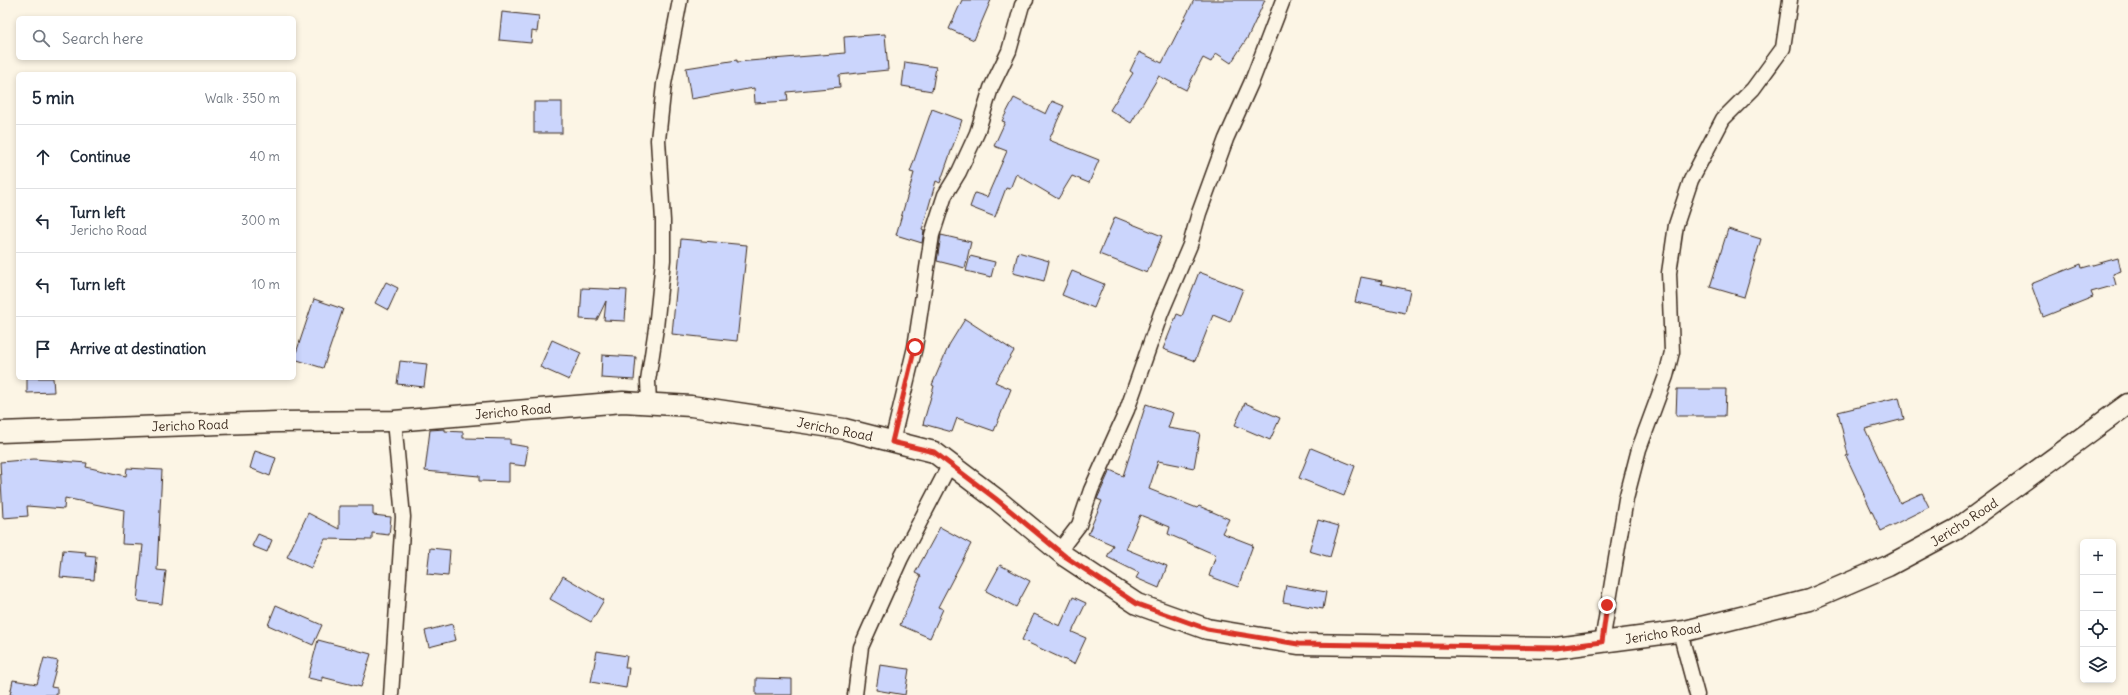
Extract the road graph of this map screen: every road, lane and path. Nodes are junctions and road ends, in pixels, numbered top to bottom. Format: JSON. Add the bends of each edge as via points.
{"nodes":[{"id":1,"x":680,"y":0,"type":"edge"},
{"id":2,"x":1026,"y":0,"type":"edge"},
{"id":3,"x":1283,"y":0,"type":"edge"},
{"id":4,"x":1790,"y":0,"type":"edge"},
{"id":5,"x":649,"y":403,"type":"junction"},
{"id":6,"x":2128,"y":404,"type":"edge"},
{"id":7,"x":394,"y":421,"type":"junction"},
{"id":8,"x":0,"y":432,"type":"edge"},
{"id":9,"x":892,"y":442,"type":"junction"},
{"id":10,"x":950,"y":464,"type":"junction"},
{"id":11,"x":1059,"y":551,"type":"junction"},
{"id":12,"x":1680,"y":632,"type":"junction"},
{"id":13,"x":1602,"y":642,"type":"junction"},
{"id":14,"x":391,"y":695,"type":"edge"},
{"id":15,"x":855,"y":695,"type":"edge"},
{"id":16,"x":1697,"y":695,"type":"edge"}],
"edges":[{"from":1,"to":5,"type":"street","via":[[664,84],[658,140],[663,260],[648,381]]},
{"from":2,"to":9,"type":"street","via":[[1022,4],[1009,51],[990,88],[977,133],[945,195],[932,235],[915,347]]},
{"from":3,"to":11,"type":"street","via":[[1252,81],[1226,139],[1190,244],[1161,313],[1127,410],[1091,490],[1079,525]]},
{"from":4,"to":13,"type":"street","via":[[1783,48],[1753,89],[1723,119],[1691,180],[1676,226],[1669,273],[1672,352],[1639,450],[1626,499]]},
{"from":5,"to":7,"type":"street","name":"Jericho Road","via":[[623,402]]},
{"from":5,"to":9,"type":"street","name":"Jericho Road","via":[[690,406],[844,429]]},
{"from":6,"to":12,"type":"street","name":"Jericho Road","via":[[1957,529],[1888,566],[1809,600]]},
{"from":7,"to":8,"type":"street","name":"Jericho Road","via":[[277,422]]},
{"from":7,"to":14,"type":"street","via":[[403,517]]},
{"from":9,"to":10,"type":"street","name":"Jericho Road","via":[[934,452]]},
{"from":10,"to":11,"type":"street","name":"Jericho Road"},
{"from":10,"to":15,"type":"street","via":[[901,558],[861,646]]},
{"from":11,"to":13,"type":"street","name":"Jericho Road","via":[[1137,604],[1207,629],[1298,644],[1556,648]]},
{"from":12,"to":13,"type":"street","name":"Jericho Road"},
{"from":12,"to":16,"type":"street"}]}
